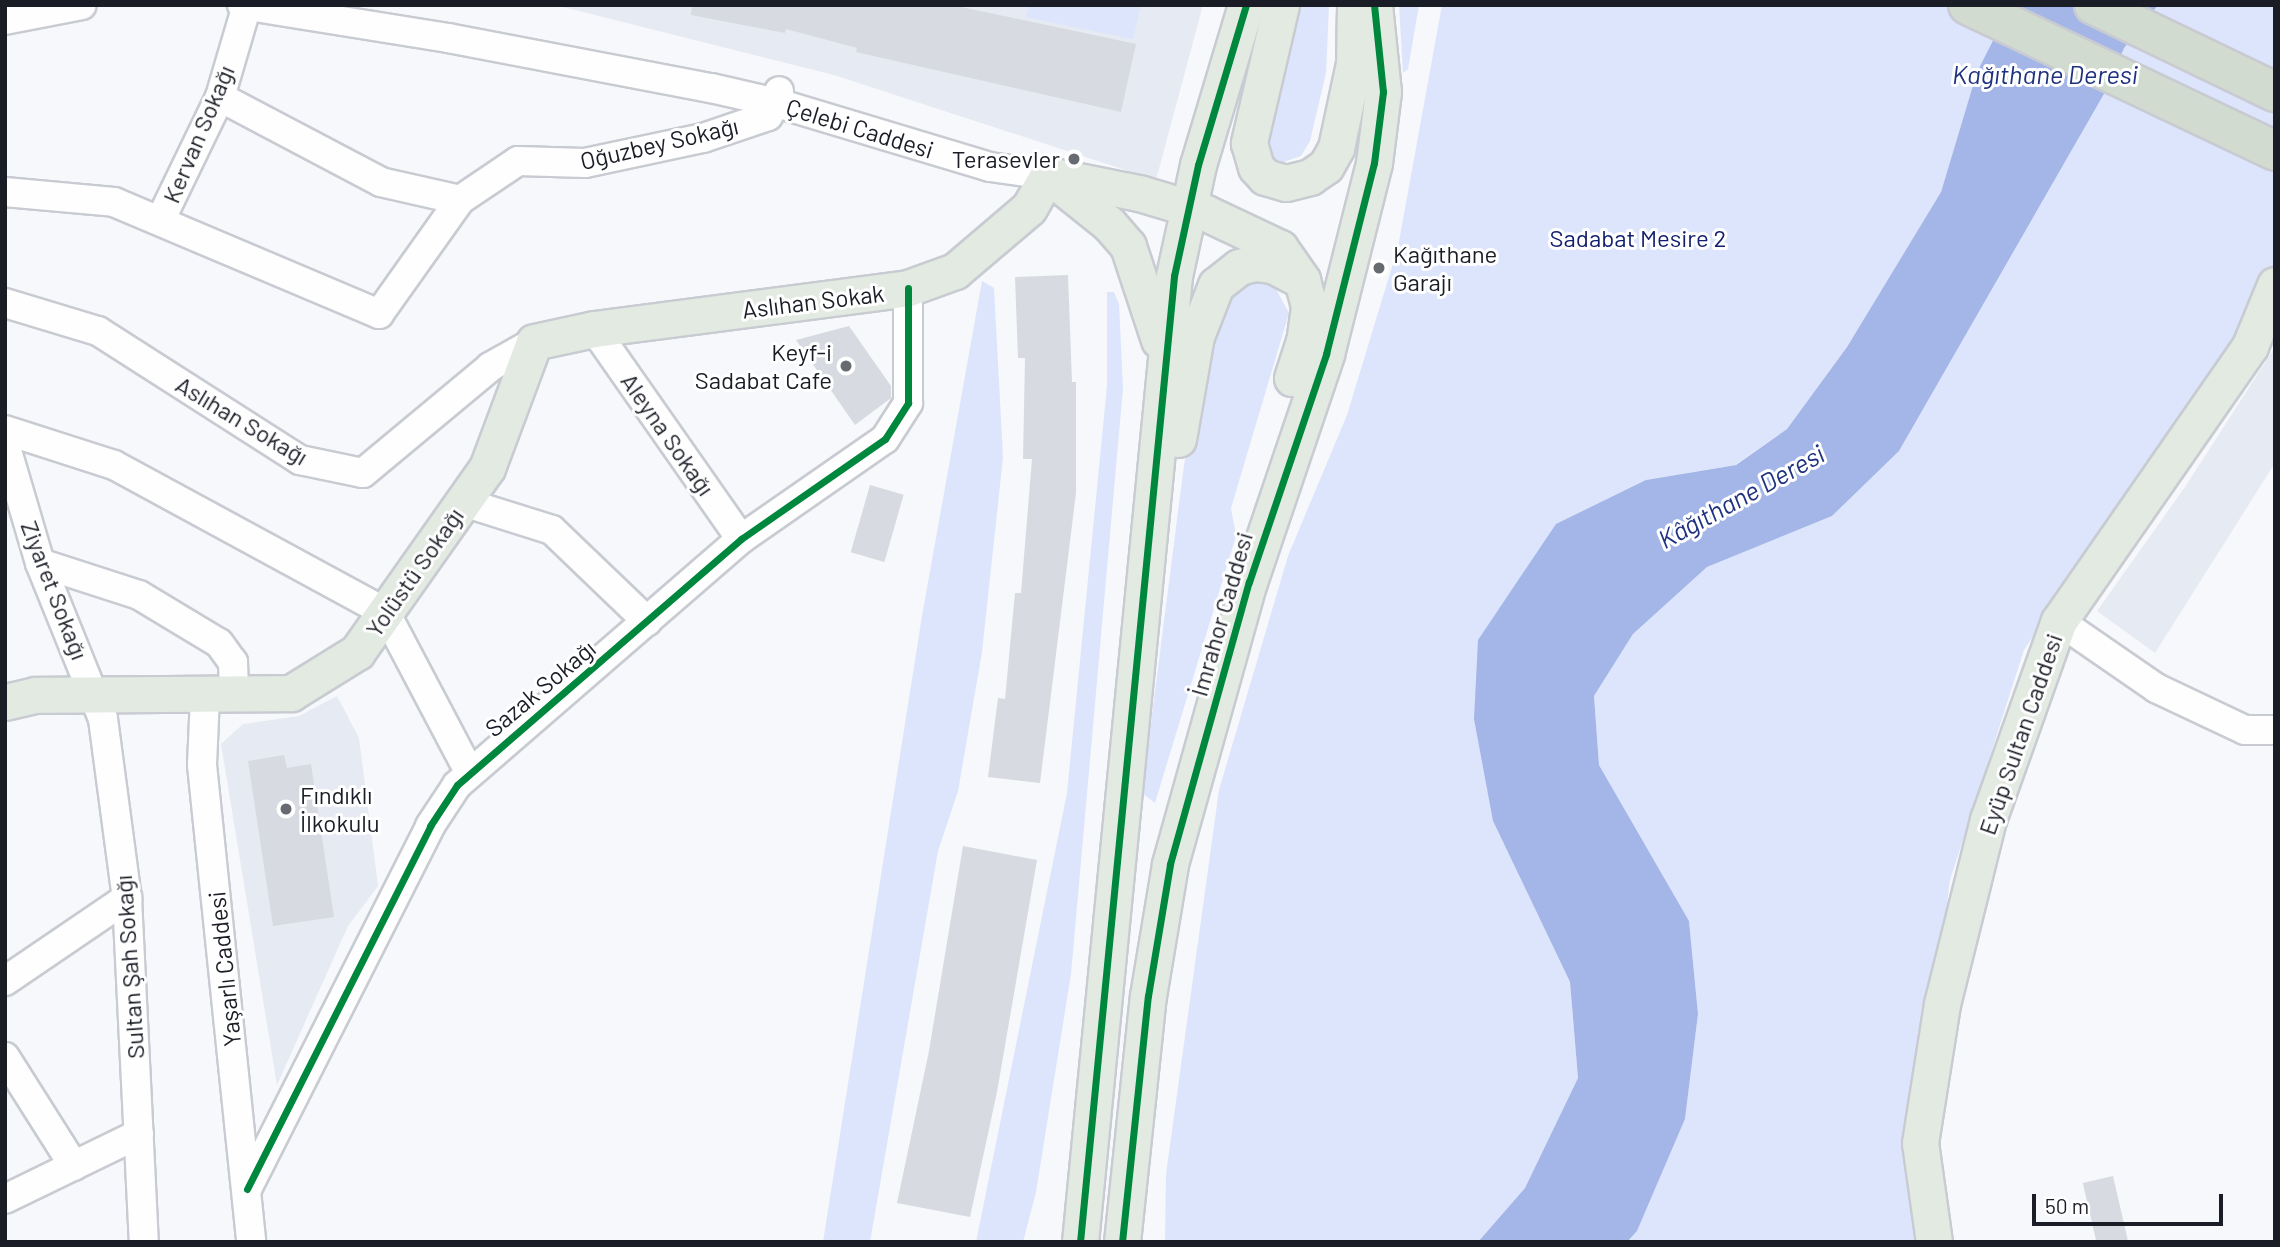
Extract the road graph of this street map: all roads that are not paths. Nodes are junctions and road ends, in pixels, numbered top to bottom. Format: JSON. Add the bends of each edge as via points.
{"nodes":[{"id":1,"x":82,"y":5,"type":"edge"},
{"id":2,"x":242,"y":5,"type":"edge"},
{"id":3,"x":340,"y":5,"type":"edge"},
{"id":4,"x":1246,"y":5,"type":"edge"},
{"id":5,"x":1281,"y":5,"type":"edge"},
{"id":6,"x":1355,"y":5,"type":"edge"},
{"id":7,"x":1374,"y":5,"type":"edge"},
{"id":8,"x":1968,"y":5,"type":"edge"},
{"id":9,"x":2094,"y":5,"type":"edge"},
{"id":10,"x":247,"y":6,"type":"edge"},
{"id":11,"x":5,"y":20,"type":"edge"},
{"id":12,"x":2275,"y":92,"type":"edge"},
{"id":13,"x":778,"y":96,"type":"junction"},
{"id":14,"x":220,"y":97,"type":"junction"},
{"id":15,"x":2275,"y":150,"type":"edge"},
{"id":16,"x":1048,"y":175,"type":"junction"},
{"id":17,"x":5,"y":192,"type":"edge"},
{"id":18,"x":460,"y":200,"type":"junction"},
{"id":19,"x":1188,"y":209,"type":"junction"},
{"id":20,"x":160,"y":222,"type":"junction"},
{"id":21,"x":1301,"y":280,"type":"junction"},
{"id":22,"x":2275,"y":285,"type":"edge"},
{"id":23,"x":908,"y":288,"type":"junction"},
{"id":24,"x":5,"y":303,"type":"edge"},
{"id":25,"x":594,"y":329,"type":"junction"},
{"id":26,"x":534,"y":342,"type":"junction"},
{"id":27,"x":1165,"y":360,"type":"junction"},
{"id":28,"x":5,"y":430,"type":"edge"},
{"id":29,"x":5,"y":444,"type":"edge"},
{"id":30,"x":1284,"y":474,"type":"junction"},
{"id":31,"x":463,"y":502,"type":"junction"},
{"id":32,"x":1150,"y":532,"type":"junction"},
{"id":33,"x":741,"y":539,"type":"junction"},
{"id":34,"x":40,"y":563,"type":"junction"},
{"id":35,"x":385,"y":612,"type":"junction"},
{"id":36,"x":647,"y":621,"type":"junction"},
{"id":37,"x":2059,"y":621,"type":"junction"},
{"id":38,"x":96,"y":694,"type":"junction"},
{"id":39,"x":220,"y":696,"type":"junction"},
{"id":40,"x":5,"y":702,"type":"edge"},
{"id":41,"x":2275,"y":730,"type":"edge"},
{"id":42,"x":469,"y":771,"type":"junction"},
{"id":43,"x":127,"y":898,"type":"junction"},
{"id":44,"x":5,"y":981,"type":"edge"},
{"id":45,"x":5,"y":1057,"type":"edge"},
{"id":46,"x":139,"y":1134,"type":"junction"},
{"id":47,"x":1092,"y":1144,"type":"junction"},
{"id":48,"x":74,"y":1166,"type":"junction"},
{"id":49,"x":247,"y":1189,"type":"junction"},
{"id":50,"x":5,"y":1199,"type":"edge"},
{"id":51,"x":144,"y":1242,"type":"edge"},
{"id":52,"x":251,"y":1242,"type":"edge"},
{"id":53,"x":1057,"y":1242,"type":"edge"},
{"id":54,"x":1080,"y":1242,"type":"edge"},
{"id":55,"x":1122,"y":1242,"type":"edge"},
{"id":56,"x":1934,"y":1242,"type":"edge"}],
"edges":[{"from":1,"to":11,"type":"street"},
{"from":2,"to":10,"type":"street","name":"Çelebi Caddesi"},
{"from":3,"to":13,"type":"street","name":"Çelebi Caddesi","via":[[549,37]]},
{"from":4,"to":19,"type":"main road"},
{"from":5,"to":6,"type":"main road","via":[[1250,143],[1256,167],[1265,177],[1286,183],[1310,177],[1326,166],[1336,148],[1354,63]]},
{"from":7,"to":30,"type":"main road","name":"İmrahor Caddesi","via":[[1383,92],[1374,163],[1326,354]]},
{"from":8,"to":15,"type":"highway"},
{"from":9,"to":12,"type":"highway"},
{"from":10,"to":13,"type":"street","name":"Çelebi Caddesi"},
{"from":10,"to":14,"type":"street","name":"Kervan Sokağı"},
{"from":13,"to":16,"type":"street","name":"Çelebi Caddesi","via":[[1004,156]]},
{"from":13,"to":18,"type":"street","name":"Oğuzbey Sokağı","via":[[768,116],[703,138],[585,163],[518,161]]},
{"from":14,"to":18,"type":"street","via":[[381,182]]},
{"from":14,"to":20,"type":"street","name":"Kervan Sokağı"},
{"from":16,"to":19,"type":"main road","via":[[1139,193]]},
{"from":16,"to":23,"type":"main road","name":"Aslıhan Sokak","via":[[1029,208],[955,271]]},
{"from":16,"to":27,"type":"main road","via":[[1109,224],[1128,246],[1147,293]]},
{"from":17,"to":20,"type":"street","via":[[114,202]]},
{"from":18,"to":20,"type":"street","via":[[379,314]]},
{"from":19,"to":21,"type":"main road","via":[[1261,236],[1280,248]]},
{"from":19,"to":27,"type":"main road"},
{"from":21,"to":30,"type":"main road","via":[[1308,324],[1279,442]]},
{"from":21,"to":32,"type":"main road","via":[[1272,265],[1255,263],[1239,267],[1216,285],[1196,336],[1177,444]]},
{"from":22,"to":37,"type":"main road","name":"Eyüp Sultan Caddesi","via":[[2250,346]]},
{"from":23,"to":25,"type":"main road","name":"Aslıhan Sokak"},
{"from":23,"to":33,"type":"street","name":"Sazak Sokağı","via":[[908,403],[885,439]]},
{"from":24,"to":26,"type":"street","name":"Aslıhan Sokağı","via":[[98,331],[300,460],[363,473],[490,367]]},
{"from":25,"to":26,"type":"main road","name":"Aslıhan Sokak"},
{"from":25,"to":33,"type":"street","name":"Aleyna Sokağı"},
{"from":26,"to":31,"type":"main road","name":"Yolüstü Sokağı","via":[[487,468]]},
{"from":27,"to":32,"type":"main road"},
{"from":28,"to":35,"type":"street","via":[[114,465]]},
{"from":29,"to":34,"type":"street","name":"Ziyaret Sokağı"},
{"from":30,"to":55,"type":"main road","name":"İmrahor Caddesi","via":[[1170,864],[1148,996]]},
{"from":31,"to":35,"type":"main road","name":"Yolüstü Sokağı"},
{"from":31,"to":36,"type":"street","via":[[552,530]]},
{"from":32,"to":47,"type":"main road"},
{"from":33,"to":36,"type":"street","name":"Sazak Sokağı"},
{"from":34,"to":38,"type":"street","name":"Ziyaret Sokağı"},
{"from":34,"to":39,"type":"street","name":"Yaşarlı Caddesi","via":[[139,595],[219,643],[233,662]]},
{"from":35,"to":39,"type":"main road","name":"Yolüstü Sokağı","via":[[357,652],[291,693]]},
{"from":35,"to":42,"type":"street"},
{"from":36,"to":42,"type":"street","name":"Sazak Sokağı"},
{"from":37,"to":41,"type":"street","via":[[2156,688],[2245,730]]},
{"from":37,"to":56,"type":"main road","name":"Eyüp Sultan Caddesi","via":[[1988,820],[1942,1004],[1920,1143]]},
{"from":38,"to":39,"type":"main road","name":"Yolüstü Sokağı"},
{"from":38,"to":40,"type":"main road","name":"Yolüstü Sokağı","via":[[35,695]]},
{"from":38,"to":43,"type":"street","name":"Sultan Şah Sokağı"},
{"from":39,"to":49,"type":"street","name":"Yaşarlı Caddesi","via":[[202,765]]},
{"from":42,"to":49,"type":"street","name":"Sazak Sokağı","via":[[430,826]]},
{"from":43,"to":44,"type":"street"},
{"from":43,"to":46,"type":"street","name":"Sultan Şah Sokağı"},
{"from":45,"to":48,"type":"street"},
{"from":46,"to":48,"type":"street"},
{"from":46,"to":51,"type":"street","name":"Sultan Şah Sokağı"},
{"from":47,"to":53,"type":"main road"},
{"from":47,"to":54,"type":"main road"},
{"from":48,"to":50,"type":"street"},
{"from":49,"to":52,"type":"street","name":"Yaşarlı Caddesi"}]}
